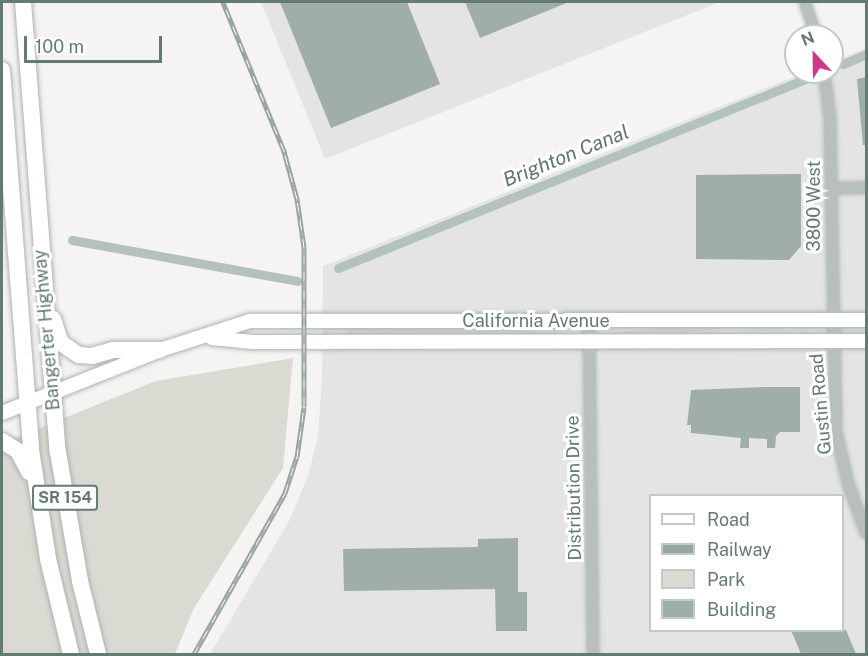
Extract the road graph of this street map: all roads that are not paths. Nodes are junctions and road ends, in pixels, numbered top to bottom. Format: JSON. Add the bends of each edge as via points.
{"nodes":[{"id":1,"x":23,"y":2,"type":"edge"},
{"id":2,"x":805,"y":2,"type":"edge"},
{"id":3,"x":812,"y":24,"type":"edge"},
{"id":4,"x":2,"y":70,"type":"edge"},
{"id":5,"x":825,"y":84,"type":"edge"},
{"id":6,"x":867,"y":187,"type":"edge"},
{"id":7,"x":831,"y":189,"type":"junction"},
{"id":8,"x":44,"y":299,"type":"junction"},
{"id":9,"x":832,"y":320,"type":"junction"},
{"id":10,"x":867,"y":320,"type":"edge"},
{"id":11,"x":589,"y":321,"type":"junction"},
{"id":12,"x":208,"y":337,"type":"junction"},
{"id":13,"x":589,"y":340,"type":"junction"},
{"id":14,"x":832,"y":341,"type":"junction"},
{"id":15,"x":867,"y":341,"type":"edge"},
{"id":16,"x":160,"y":350,"type":"junction"},
{"id":17,"x":52,"y":393,"type":"junction"},
{"id":18,"x":26,"y":403,"type":"junction"},
{"id":19,"x":2,"y":413,"type":"edge"},
{"id":20,"x":2,"y":441,"type":"edge"},
{"id":21,"x":35,"y":483,"type":"junction"},
{"id":22,"x":867,"y":533,"type":"edge"},
{"id":23,"x":71,"y":654,"type":"edge"},
{"id":24,"x":99,"y":654,"type":"edge"},
{"id":25,"x":593,"y":654,"type":"edge"}],
"edges":[{"from":1,"to":8,"type":"highway","name":"Bangerter Highway","number":"SR 154"},
{"from":2,"to":3,"type":"street"},
{"from":4,"to":18,"type":"highway","name":"Bangerter Highway","number":"SR 154"},
{"from":5,"to":7,"type":"street","name":"3800 West"},
{"from":6,"to":7,"type":"street"},
{"from":7,"to":9,"type":"street","name":"3800 West"},
{"from":8,"to":16,"type":"highway","via":[[59,340],[75,354],[88,357],[113,350]]},
{"from":8,"to":17,"type":"highway","name":"Bangerter Highway","number":"SR 154"},
{"from":9,"to":10,"type":"main road","name":"California Avenue"},
{"from":9,"to":11,"type":"main road","name":"California Avenue"},
{"from":9,"to":14,"type":"street","name":"3800 West"},
{"from":11,"to":12,"type":"main road","name":"California Avenue","via":[[250,321]]},
{"from":11,"to":13,"type":"street","name":"Distribution Drive"},
{"from":12,"to":13,"type":"main road","name":"California Avenue","via":[[253,342]]},
{"from":12,"to":16,"type":"main road","name":"California Avenue"},
{"from":13,"to":14,"type":"main road","name":"California Avenue"},
{"from":13,"to":25,"type":"street","name":"Distribution Drive"},
{"from":14,"to":15,"type":"main road","name":"California Avenue"},
{"from":14,"to":22,"type":"street","name":"Gustin Road","via":[[838,440]]},
{"from":16,"to":17,"type":"main road","name":"California Avenue"},
{"from":17,"to":18,"type":"main road","name":"California Avenue"},
{"from":17,"to":24,"type":"highway","name":"Bangerter Highway","number":"SR 154","via":[[72,538]]},
{"from":18,"to":19,"type":"main road","name":"California Avenue"},
{"from":18,"to":21,"type":"highway","name":"Bangerter Highway","number":"SR 154"},
{"from":20,"to":21,"type":"highway","via":[[18,451]]},
{"from":21,"to":23,"type":"highway","name":"Bangerter Highway","number":"SR 154"}]}
